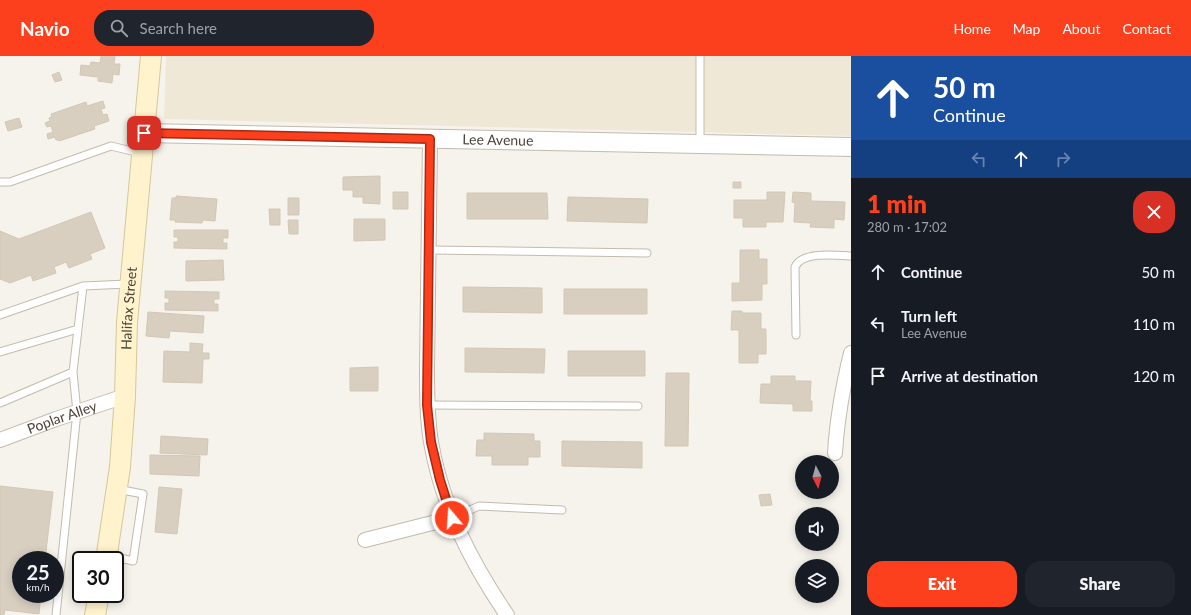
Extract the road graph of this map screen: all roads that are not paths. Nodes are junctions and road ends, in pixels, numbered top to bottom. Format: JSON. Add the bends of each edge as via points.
{"nodes":[{"id":1,"x":151,"y":56,"type":"edge"},
{"id":2,"x":700,"y":56,"type":"edge"},
{"id":3,"x":144,"y":133,"type":"junction"},
{"id":4,"x":430,"y":139,"type":"junction"},
{"id":5,"x":700,"y":144,"type":"junction"},
{"id":6,"x":851,"y":147,"type":"edge"},
{"id":7,"x":142,"y":153,"type":"junction"},
{"id":8,"x":0,"y":182,"type":"edge"},
{"id":9,"x":428,"y":250,"type":"junction"},
{"id":10,"x":647,"y":253,"type":"dead end"},
{"id":11,"x":851,"y":256,"type":"edge"},
{"id":12,"x":131,"y":284,"type":"junction"},
{"id":13,"x":83,"y":286,"type":"junction"},
{"id":14,"x":0,"y":315,"type":"edge"},
{"id":15,"x":78,"y":329,"type":"junction"},
{"id":16,"x":796,"y":335,"type":"dead end"},
{"id":17,"x":0,"y":352,"type":"edge"},
{"id":18,"x":851,"y":353,"type":"edge"},
{"id":19,"x":73,"y":372,"type":"junction"},
{"id":20,"x":125,"y":396,"type":"junction"},
{"id":21,"x":0,"y":403,"type":"edge"},
{"id":22,"x":427,"y":405,"type":"junction"},
{"id":23,"x":638,"y":406,"type":"dead end"},
{"id":24,"x":77,"y":412,"type":"junction"},
{"id":25,"x":0,"y":440,"type":"edge"},
{"id":26,"x":835,"y":453,"type":"dead end"},
{"id":27,"x":116,"y":489,"type":"junction"},
{"id":28,"x":562,"y":510,"type":"dead end"},
{"id":29,"x":452,"y":518,"type":"junction"},
{"id":30,"x":365,"y":540,"type":"dead end"},
{"id":31,"x":107,"y":551,"type":"edge"},
{"id":32,"x":124,"y":560,"type":"edge"},
{"id":33,"x":97,"y":603,"type":"edge"},
{"id":34,"x":56,"y":615,"type":"edge"},
{"id":35,"x":95,"y":615,"type":"edge"},
{"id":36,"x":507,"y":615,"type":"edge"}],
"edges":[{"from":1,"to":3,"type":"main road","name":"Halifax Street"},
{"from":2,"to":5,"type":"lane"},
{"from":3,"to":4,"type":"street","name":"Lee Avenue"},
{"from":3,"to":7,"type":"main road","name":"Halifax Street"},
{"from":4,"to":5,"type":"street","name":"Lee Avenue"},
{"from":4,"to":9,"type":"street"},
{"from":5,"to":6,"type":"street","name":"Lee Avenue"},
{"from":7,"to":8,"type":"lane","via":[[111,146],[10,182]]},
{"from":7,"to":12,"type":"main road","name":"Halifax Street"},
{"from":9,"to":10,"type":"lane"},
{"from":9,"to":22,"type":"street"},
{"from":11,"to":16,"type":"lane","via":[[816,256],[797,262]]},
{"from":12,"to":13,"type":"lane"},
{"from":12,"to":20,"type":"main road","name":"Halifax Street"},
{"from":13,"to":14,"type":"lane"},
{"from":13,"to":15,"type":"lane"},
{"from":15,"to":17,"type":"lane"},
{"from":15,"to":19,"type":"lane"},
{"from":18,"to":26,"type":"street","via":[[842,391]]},
{"from":19,"to":21,"type":"lane"},
{"from":19,"to":24,"type":"lane"},
{"from":20,"to":24,"type":"street","name":"Poplar Alley"},
{"from":20,"to":27,"type":"main road","name":"Halifax Street"},
{"from":22,"to":23,"type":"lane"},
{"from":22,"to":29,"type":"street","via":[[431,442]]},
{"from":24,"to":25,"type":"street","name":"Poplar Alley"},
{"from":24,"to":34,"type":"lane"},
{"from":27,"to":31,"type":"main road","name":"Halifax Street"},
{"from":27,"to":32,"type":"lane","via":[[143,494],[133,561]]},
{"from":28,"to":29,"type":"lane","via":[[479,506]]},
{"from":29,"to":30,"type":"street"},
{"from":29,"to":36,"type":"street","via":[[488,588]]},
{"from":33,"to":35,"type":"main road"}]}
